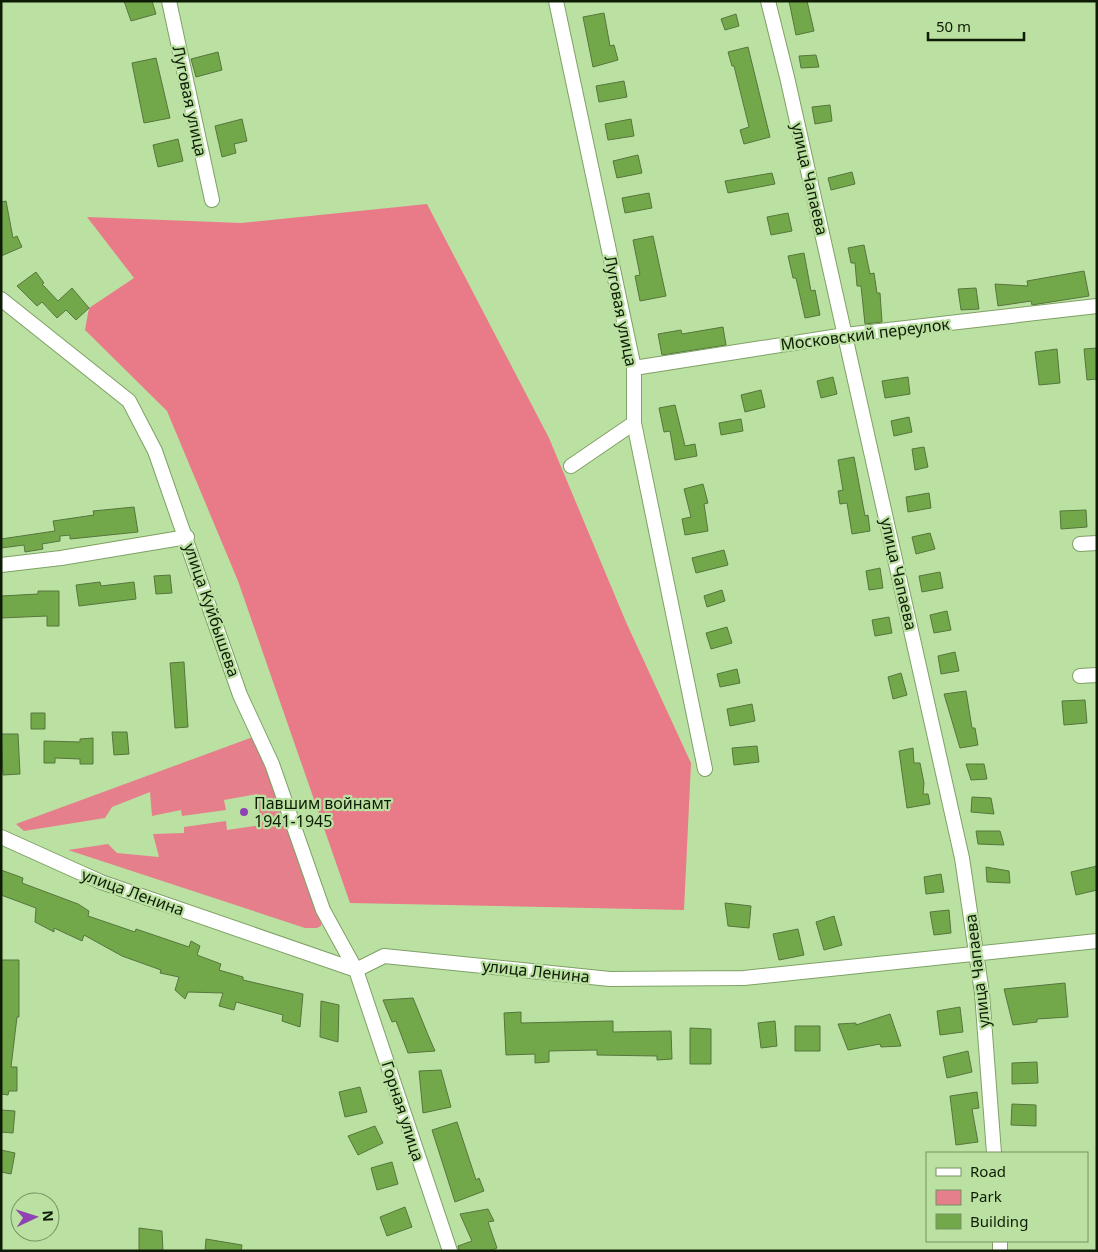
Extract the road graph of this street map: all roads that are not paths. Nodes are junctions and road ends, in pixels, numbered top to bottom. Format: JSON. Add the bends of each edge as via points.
{"nodes":[{"id":1,"x":169,"y":1,"type":"edge"},
{"id":2,"x":556,"y":1,"type":"edge"},
{"id":3,"x":768,"y":1,"type":"edge"},
{"id":4,"x":212,"y":200,"type":"dead end"},
{"id":5,"x":1,"y":299,"type":"edge"},
{"id":6,"x":1097,"y":306,"type":"edge"},
{"id":7,"x":845,"y":334,"type":"junction"},
{"id":8,"x":634,"y":368,"type":"junction"},
{"id":9,"x":634,"y":423,"type":"junction"},
{"id":10,"x":571,"y":466,"type":"dead end"},
{"id":11,"x":187,"y":537,"type":"junction"},
{"id":12,"x":1097,"y":543,"type":"edge"},
{"id":13,"x":1080,"y":544,"type":"dead end"},
{"id":14,"x":1,"y":565,"type":"edge"},
{"id":15,"x":1097,"y":675,"type":"edge"},
{"id":16,"x":1080,"y":676,"type":"dead end"},
{"id":17,"x":705,"y":769,"type":"dead end"},
{"id":18,"x":1,"y":837,"type":"edge"},
{"id":19,"x":1097,"y":940,"type":"edge"},
{"id":20,"x":976,"y":952,"type":"junction"},
{"id":21,"x":356,"y":970,"type":"junction"},
{"id":22,"x":994,"y":1152,"type":"edge"},
{"id":23,"x":450,"y":1251,"type":"edge"}],
"edges":[{"from":1,"to":4,"type":"street","name":"Луговая улица"},
{"from":2,"to":8,"type":"street","name":"Луговая улица"},
{"from":3,"to":7,"type":"street","name":"улица Чапаева"},
{"from":5,"to":11,"type":"street","name":"улица Куйбышева","via":[[129,401],[156,451]]},
{"from":6,"to":7,"type":"street","name":"Московский переулок"},
{"from":7,"to":8,"type":"street","name":"Московский переулок"},
{"from":7,"to":20,"type":"street","name":"улица Чапаева","via":[[962,858]]},
{"from":8,"to":9,"type":"street","name":"Луговая улица"},
{"from":9,"to":10,"type":"street"},
{"from":9,"to":17,"type":"street","name":"Луговая улица"},
{"from":11,"to":14,"type":"street"},
{"from":11,"to":21,"type":"street","name":"улица Куйбышева","via":[[240,695],[272,764],[323,910]]},
{"from":12,"to":13,"type":"street"},
{"from":15,"to":16,"type":"street"},
{"from":18,"to":21,"type":"street","name":"улица Ленина","via":[[101,882]]},
{"from":19,"to":20,"type":"street","name":"улица Ленина"},
{"from":20,"to":21,"type":"street","name":"улица Ленина","via":[[744,978],[610,979],[384,956]]},
{"from":20,"to":22,"type":"street","name":"улица Чапаева"},
{"from":21,"to":23,"type":"street","name":"Горная улица"}]}
